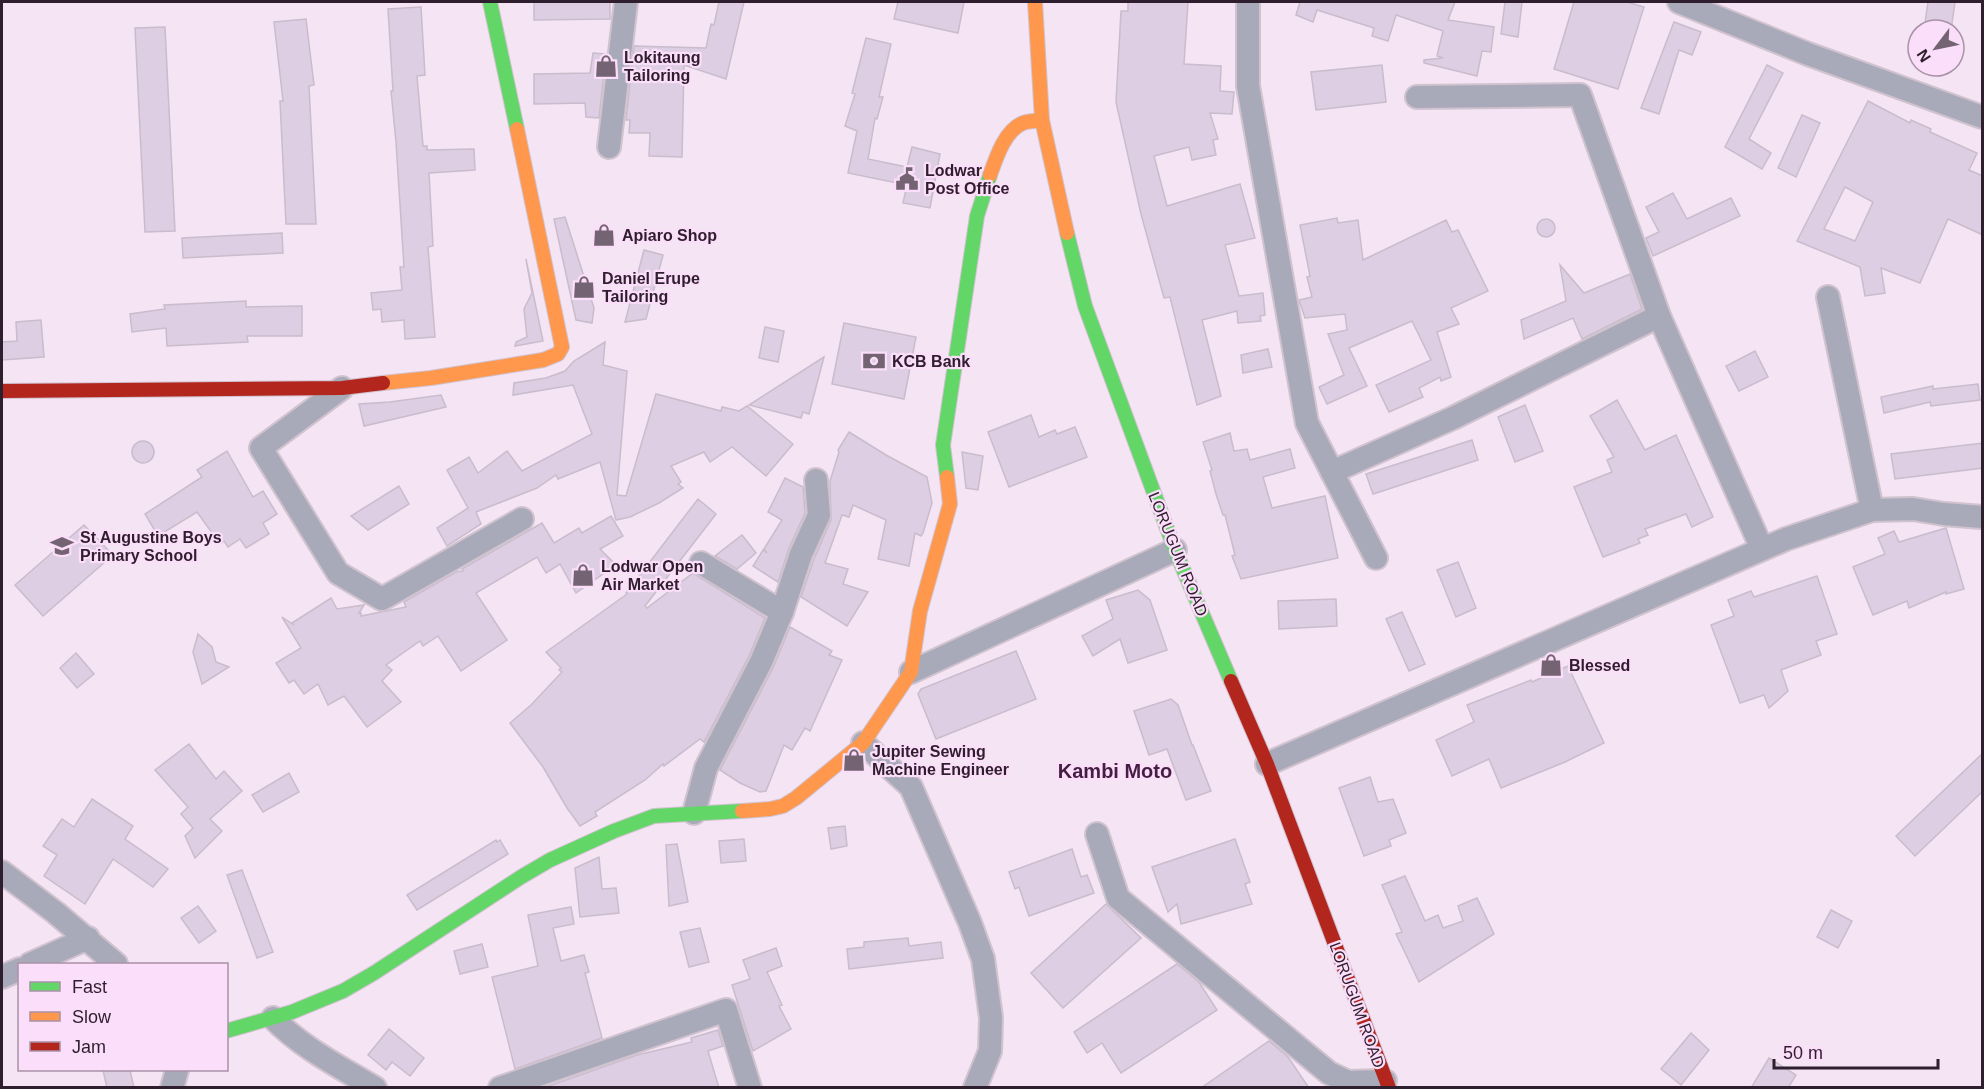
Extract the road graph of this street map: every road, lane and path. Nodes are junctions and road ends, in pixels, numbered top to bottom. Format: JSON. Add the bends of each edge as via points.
{"nodes":[{"id":1,"x":490,"y":2,"type":"edge"},
{"id":2,"x":626,"y":2,"type":"edge"},
{"id":3,"x":1035,"y":2,"type":"edge"},
{"id":4,"x":1248,"y":2,"type":"edge"},
{"id":5,"x":1678,"y":2,"type":"edge"},
{"id":6,"x":1417,"y":97,"type":"dead end"},
{"id":7,"x":1983,"y":117,"type":"edge"},
{"id":8,"x":1042,"y":120,"type":"junction"},
{"id":9,"x":609,"y":147,"type":"dead end"},
{"id":10,"x":1828,"y":297,"type":"dead end"},
{"id":11,"x":1659,"y":316,"type":"junction"},
{"id":12,"x":342,"y":388,"type":"junction"},
{"id":13,"x":2,"y":392,"type":"edge"},
{"id":14,"x":1332,"y":472,"type":"junction"},
{"id":15,"x":816,"y":480,"type":"dead end"},
{"id":16,"x":1872,"y":510,"type":"junction"},
{"id":17,"x":1983,"y":517,"type":"edge"},
{"id":18,"x":522,"y":519,"type":"dead end"},
{"id":19,"x":1762,"y":549,"type":"junction"},
{"id":20,"x":1175,"y":550,"type":"junction"},
{"id":21,"x":1376,"y":558,"type":"dead end"},
{"id":22,"x":701,"y":563,"type":"dead end"},
{"id":23,"x":782,"y":612,"type":"junction"},
{"id":24,"x":911,"y":672,"type":"junction"},
{"id":25,"x":863,"y":743,"type":"junction"},
{"id":26,"x":1267,"y":764,"type":"junction"},
{"id":27,"x":694,"y":813,"type":"junction"},
{"id":28,"x":1097,"y":834,"type":"dead end"},
{"id":29,"x":2,"y":872,"type":"edge"},
{"id":30,"x":88,"y":938,"type":"junction"},
{"id":31,"x":32,"y":963,"type":"edge"},
{"id":32,"x":115,"y":963,"type":"edge"},
{"id":33,"x":18,"y":970,"type":"edge"},
{"id":34,"x":2,"y":977,"type":"edge"},
{"id":35,"x":273,"y":1018,"type":"junction"},
{"id":36,"x":228,"y":1030,"type":"edge"},
{"id":37,"x":177,"y":1071,"type":"edge"},
{"id":38,"x":1387,"y":1084,"type":"edge"},
{"id":39,"x":172,"y":1088,"type":"edge"},
{"id":40,"x":375,"y":1088,"type":"edge"},
{"id":41,"x":500,"y":1088,"type":"edge"},
{"id":42,"x":750,"y":1088,"type":"edge"},
{"id":43,"x":975,"y":1088,"type":"edge"}],
"edges":[{"from":1,"to":12,"type":"street","via":[[549,272],[561,350],[543,360]]},
{"from":2,"to":9,"type":"street"},
{"from":3,"to":8,"type":"street","name":"LORUGUM ROAD"},
{"from":4,"to":14,"type":"street","via":[[1248,86],[1307,423]]},
{"from":5,"to":7,"type":"street"},
{"from":6,"to":11,"type":"street","via":[[1580,95]]},
{"from":8,"to":20,"type":"street","name":"LORUGUM ROAD","via":[[1085,306]]},
{"from":8,"to":24,"type":"street","via":[[1020,123],[1014,130],[986,182],[977,216],[943,445],[950,504],[920,611]]},
{"from":10,"to":16,"type":"street"},
{"from":11,"to":14,"type":"street","via":[[1453,418]]},
{"from":11,"to":19,"type":"street"},
{"from":12,"to":13,"type":"street"},
{"from":12,"to":18,"type":"street","via":[[261,448],[338,573],[382,599]]},
{"from":14,"to":21,"type":"street"},
{"from":15,"to":23,"type":"street","via":[[819,515]]},
{"from":16,"to":17,"type":"street","via":[[1913,509]]},
{"from":16,"to":19,"type":"street"},
{"from":19,"to":26,"type":"street"},
{"from":20,"to":24,"type":"street"},
{"from":20,"to":26,"type":"street","name":"LORUGUM ROAD"},
{"from":22,"to":23,"type":"street"},
{"from":23,"to":27,"type":"street","via":[[761,662],[706,768]]},
{"from":24,"to":25,"type":"street"},
{"from":25,"to":27,"type":"street","via":[[783,806]]},
{"from":25,"to":43,"type":"street","via":[[911,787],[983,959],[991,1018],[990,1051]]},
{"from":26,"to":38,"type":"street","name":"LORUGUM ROAD"},
{"from":27,"to":35,"type":"street","via":[[654,816],[550,860],[343,991]]},
{"from":28,"to":38,"type":"street","via":[[1118,898],[1329,1073],[1348,1082]]},
{"from":29,"to":30,"type":"street"},
{"from":30,"to":31,"type":"street"},
{"from":30,"to":32,"type":"street"},
{"from":33,"to":34,"type":"street"},
{"from":35,"to":36,"type":"street"},
{"from":35,"to":40,"type":"street","via":[[303,1044]]},
{"from":37,"to":39,"type":"street"},
{"from":41,"to":42,"type":"street","via":[[726,1010]]}]}
